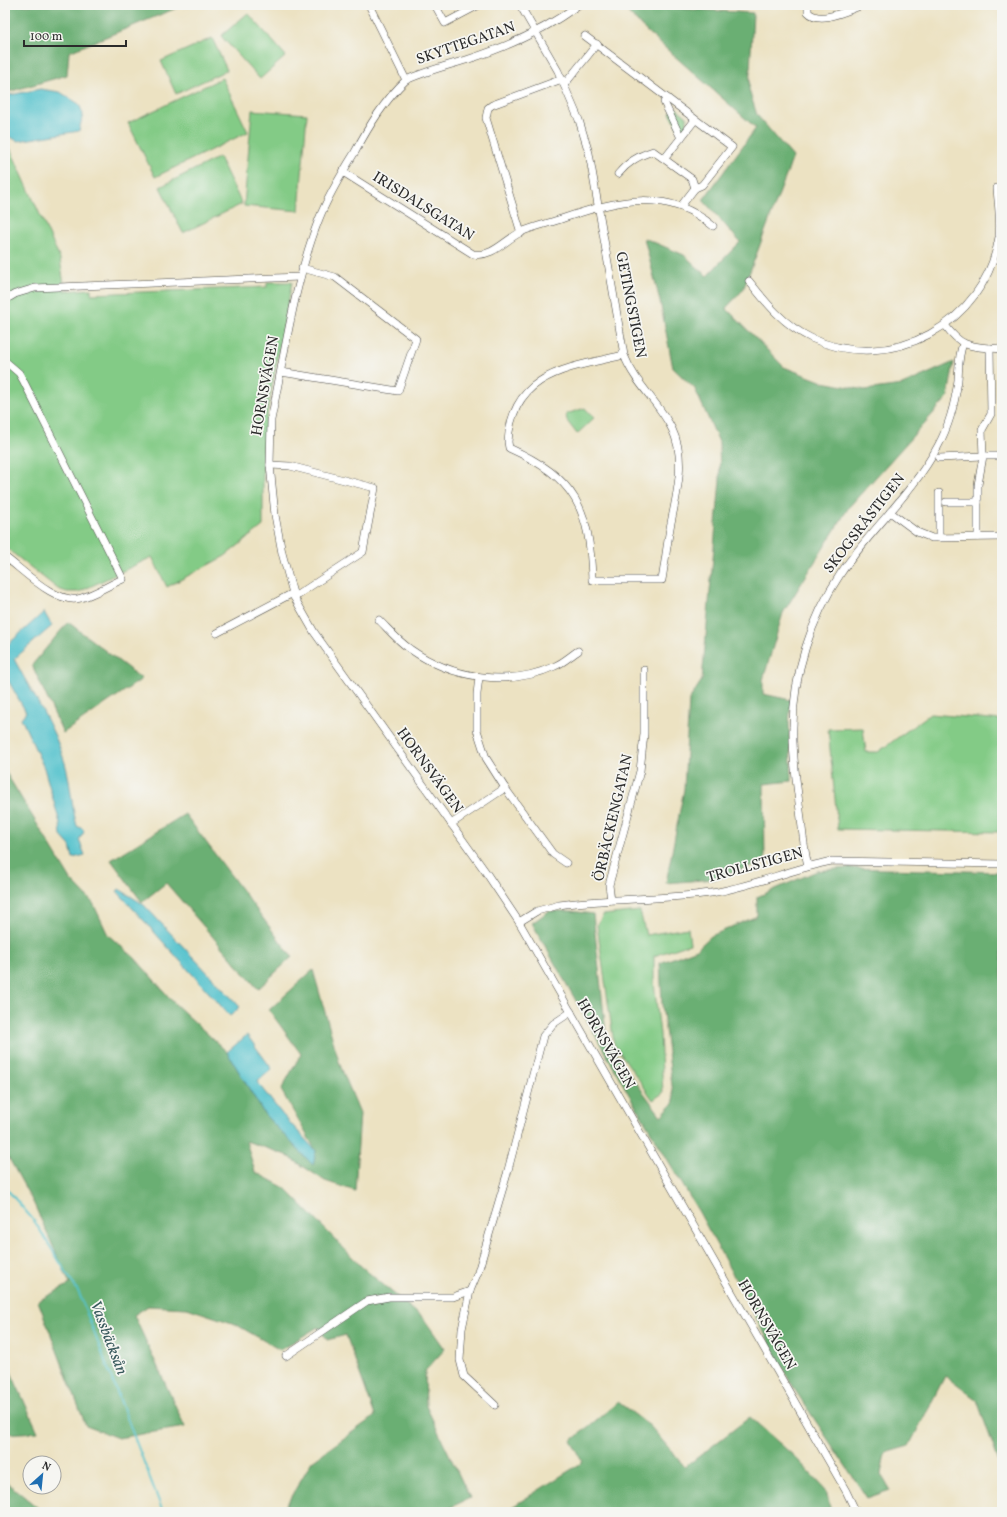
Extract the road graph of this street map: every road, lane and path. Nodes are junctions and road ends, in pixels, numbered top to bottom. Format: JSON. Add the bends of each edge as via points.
{"nodes":[{"id":1,"x":369,"y":5,"type":"edge"},
{"id":2,"x":435,"y":5,"type":"edge"},
{"id":3,"x":479,"y":5,"type":"edge"},
{"id":4,"x":520,"y":5,"type":"edge"},
{"id":5,"x":578,"y":5,"type":"edge"},
{"id":6,"x":808,"y":5,"type":"edge"},
{"id":7,"x":862,"y":5,"type":"edge"},
{"id":8,"x":535,"y":33,"type":"junction"},
{"id":9,"x":585,"y":36,"type":"dead end"},
{"id":10,"x":597,"y":44,"type":"junction"},
{"id":11,"x":406,"y":80,"type":"junction"},
{"id":12,"x":563,"y":82,"type":"junction"},
{"id":13,"x":667,"y":98,"type":"junction"},
{"id":14,"x":695,"y":120,"type":"junction"},
{"id":15,"x":681,"y":138,"type":"junction"},
{"id":16,"x":665,"y":158,"type":"junction"},
{"id":17,"x":343,"y":172,"type":"junction"},
{"id":18,"x":618,"y":174,"type":"dead end"},
{"id":19,"x":695,"y":188,"type":"junction"},
{"id":20,"x":997,"y":188,"type":"dead end"},
{"id":21,"x":681,"y":206,"type":"junction"},
{"id":22,"x":597,"y":207,"type":"junction"},
{"id":23,"x":713,"y":226,"type":"dead end"},
{"id":24,"x":521,"y":232,"type":"junction"},
{"id":25,"x":1000,"y":240,"type":"edge"},
{"id":26,"x":302,"y":268,"type":"junction"},
{"id":27,"x":300,"y":277,"type":"junction"},
{"id":28,"x":749,"y":281,"type":"dead end"},
{"id":29,"x":5,"y":300,"type":"edge"},
{"id":30,"x":945,"y":325,"type":"junction"},
{"id":31,"x":963,"y":344,"type":"junction"},
{"id":32,"x":990,"y":348,"type":"junction"},
{"id":33,"x":1002,"y":350,"type":"edge"},
{"id":34,"x":624,"y":355,"type":"junction"},
{"id":35,"x":5,"y":361,"type":"edge"},
{"id":36,"x":281,"y":372,"type":"junction"},
{"id":37,"x":983,"y":456,"type":"junction"},
{"id":38,"x":1002,"y":456,"type":"edge"},
{"id":39,"x":939,"y":458,"type":"dead end"},
{"id":40,"x":270,"y":464,"type":"junction"},
{"id":41,"x":939,"y":493,"type":"dead end"},
{"id":42,"x":946,"y":502,"type":"dead end"},
{"id":43,"x":978,"y":502,"type":"junction"},
{"id":44,"x":890,"y":512,"type":"junction"},
{"id":45,"x":978,"y":537,"type":"junction"},
{"id":46,"x":1002,"y":537,"type":"edge"},
{"id":47,"x":939,"y":538,"type":"junction"},
{"id":48,"x":5,"y":557,"type":"edge"},
{"id":49,"x":294,"y":595,"type":"junction"},
{"id":50,"x":379,"y":620,"type":"dead end"},
{"id":51,"x":216,"y":633,"type":"dead end"},
{"id":52,"x":578,"y":651,"type":"dead end"},
{"id":53,"x":644,"y":670,"type":"dead end"},
{"id":54,"x":479,"y":677,"type":"junction"},
{"id":55,"x":505,"y":788,"type":"junction"},
{"id":56,"x":451,"y":824,"type":"junction"},
{"id":57,"x":566,"y":863,"type":"dead end"},
{"id":58,"x":1002,"y":864,"type":"edge"},
{"id":59,"x":808,"y":866,"type":"junction"},
{"id":60,"x":611,"y":900,"type":"junction"},
{"id":61,"x":519,"y":922,"type":"junction"},
{"id":62,"x":572,"y":1012,"type":"junction"},
{"id":63,"x":470,"y":1291,"type":"junction"},
{"id":64,"x":286,"y":1356,"type":"dead end"},
{"id":65,"x":495,"y":1405,"type":"dead end"},
{"id":66,"x":856,"y":1512,"type":"edge"}],
"edges":[{"from":1,"to":11,"type":"street"},
{"from":2,"to":3,"type":"street","name":"SKYTTEGATAN","via":[[445,23]]},
{"from":4,"to":8,"type":"street","name":"SKYTTEGATAN"},
{"from":5,"to":8,"type":"street","name":"SKYTTEGATAN"},
{"from":6,"to":7,"type":"street","via":[[808,12],[816,17],[833,15]]},
{"from":8,"to":11,"type":"street","name":"SKYTTEGATAN","via":[[497,49],[431,69]]},
{"from":8,"to":12,"type":"street","name":"GETINGSTIGEN"},
{"from":9,"to":10,"type":"street"},
{"from":10,"to":12,"type":"street"},
{"from":10,"to":13,"type":"street"},
{"from":11,"to":17,"type":"street","name":"HORNSVÄGEN","via":[[390,94]]},
{"from":12,"to":22,"type":"street","name":"GETINGSTIGEN","via":[[589,153]]},
{"from":12,"to":24,"type":"street","via":[[492,105],[486,112]]},
{"from":13,"to":14,"type":"street"},
{"from":13,"to":15,"type":"street","via":[[664,102]]},
{"from":14,"to":15,"type":"street"},
{"from":14,"to":19,"type":"street","via":[[732,147],[702,185]]},
{"from":15,"to":16,"type":"street"},
{"from":16,"to":18,"type":"street","via":[[653,151],[642,154],[626,164]]},
{"from":16,"to":19,"type":"street","via":[[692,179]]},
{"from":17,"to":24,"type":"street","name":"IRISDALSGATAN","via":[[473,254],[486,255]]},
{"from":17,"to":26,"type":"street","name":"HORNSVÄGEN","via":[[320,217]]},
{"from":19,"to":21,"type":"street"},
{"from":20,"to":25,"type":"street"},
{"from":21,"to":22,"type":"street","name":"IRISDALSGATAN","via":[[651,200],[620,202]]},
{"from":21,"to":23,"type":"street","name":"IRISDALSGATAN","via":[[700,215]]},
{"from":22,"to":24,"type":"street","name":"IRISDALSGATAN"},
{"from":22,"to":34,"type":"street","name":"GETINGSTIGEN"},
{"from":25,"to":30,"type":"street","via":[[982,281],[967,303]]},
{"from":26,"to":27,"type":"street","name":"HORNSVÄGEN"},
{"from":26,"to":36,"type":"street","via":[[335,277],[416,338],[398,391]]},
{"from":27,"to":29,"type":"street","via":[[35,288]]},
{"from":27,"to":36,"type":"street","name":"HORNSVÄGEN"},
{"from":28,"to":30,"type":"street","via":[[782,319],[811,338],[841,347],[857,350],[889,349],[917,341]]},
{"from":30,"to":31,"type":"street"},
{"from":31,"to":32,"type":"street"},
{"from":31,"to":44,"type":"street","name":"SKOGSRÅSTIGEN","via":[[959,358],[956,397],[946,431],[921,474]]},
{"from":32,"to":33,"type":"street"},
{"from":32,"to":37,"type":"street","via":[[991,414],[982,430]]},
{"from":34,"to":34,"type":"street","name":"GETINGSTIGEN","via":[[633,375],[673,430],[679,457],[678,483],[662,580],[592,580],[590,538],[582,510],[575,498],[555,475],[541,464],[509,448],[512,420],[517,408],[541,379],[568,368]]},
{"from":35,"to":48,"type":"street","via":[[23,380],[123,579],[81,598],[69,599],[50,592]]},
{"from":36,"to":40,"type":"street","name":"HORNSVÄGEN","via":[[271,420]]},
{"from":37,"to":38,"type":"street"},
{"from":37,"to":39,"type":"street"},
{"from":37,"to":43,"type":"street"},
{"from":40,"to":49,"type":"street","name":"HORNSVÄGEN","via":[[282,553]]},
{"from":40,"to":49,"type":"street","via":[[290,466],[375,488],[363,552]]},
{"from":41,"to":47,"type":"street"},
{"from":42,"to":43,"type":"street"},
{"from":43,"to":45,"type":"street"},
{"from":44,"to":47,"type":"street","via":[[924,536]]},
{"from":44,"to":59,"type":"street","name":"SKOGSRÅSTIGEN","via":[[853,557],[832,588],[813,626],[802,663],[794,705],[793,727],[795,765]]},
{"from":45,"to":46,"type":"street"},
{"from":45,"to":47,"type":"street"},
{"from":49,"to":51,"type":"street"},
{"from":49,"to":56,"type":"street","name":"HORNSVÄGEN","via":[[314,632],[340,671]]},
{"from":50,"to":54,"type":"street","via":[[398,640],[426,659],[455,671]]},
{"from":52,"to":54,"type":"street","via":[[545,670],[512,677]]},
{"from":53,"to":60,"type":"street","name":"ÖRBÄCKENGATAN","via":[[644,734],[640,771],[609,885]]},
{"from":54,"to":55,"type":"street","via":[[477,730],[486,758]]},
{"from":55,"to":56,"type":"street"},
{"from":55,"to":57,"type":"street","via":[[553,854]]},
{"from":56,"to":61,"type":"street","name":"HORNSVÄGEN"},
{"from":58,"to":59,"type":"street","name":"TROLLSTIGEN","via":[[832,861]]},
{"from":59,"to":60,"type":"street","name":"TROLLSTIGEN","via":[[742,887],[712,892]]},
{"from":60,"to":61,"type":"street","name":"TROLLSTIGEN","via":[[548,908]]},
{"from":61,"to":62,"type":"street","name":"HORNSVÄGEN"},
{"from":62,"to":63,"type":"street","via":[[553,1024],[543,1036],[478,1272]]},
{"from":62,"to":66,"type":"street","name":"HORNSVÄGEN"},
{"from":63,"to":64,"type":"street","via":[[453,1297],[389,1297],[367,1302]]},
{"from":63,"to":65,"type":"street","via":[[462,1328],[461,1368],[469,1381]]}]}
